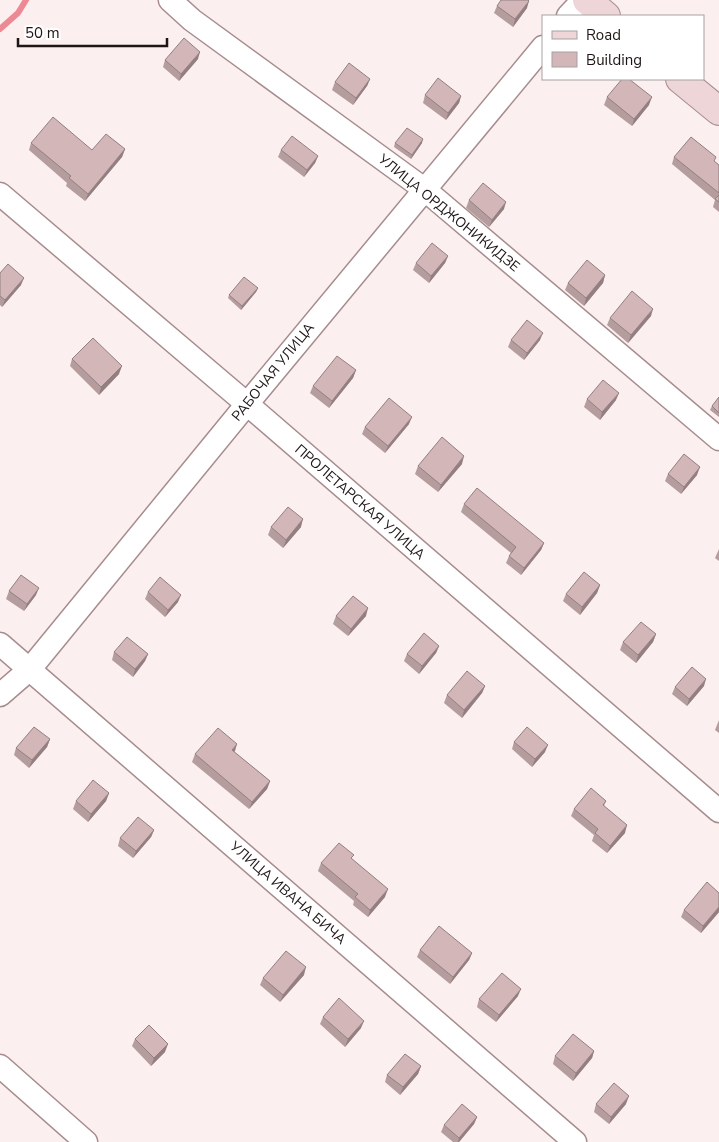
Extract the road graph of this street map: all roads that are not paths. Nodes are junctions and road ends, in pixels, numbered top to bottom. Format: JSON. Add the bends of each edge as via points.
{"nodes":[{"id":1,"x":170,"y":0,"type":"edge"},
{"id":2,"x":583,"y":0,"type":"edge"},
{"id":3,"x":587,"y":0,"type":"edge"},
{"id":4,"x":569,"y":15,"type":"edge"},
{"id":5,"x":605,"y":15,"type":"edge"},
{"id":6,"x":542,"y":48,"type":"edge"},
{"id":7,"x":681,"y":80,"type":"edge"},
{"id":8,"x":719,"y":111,"type":"edge"},
{"id":9,"x":424,"y":189,"type":"junction"},
{"id":10,"x":0,"y":194,"type":"edge"},
{"id":11,"x":247,"y":404,"type":"junction"},
{"id":12,"x":719,"y":438,"type":"edge"},
{"id":13,"x":0,"y":644,"type":"edge"},
{"id":14,"x":30,"y":670,"type":"junction"},
{"id":15,"x":0,"y":695,"type":"edge"},
{"id":16,"x":719,"y":812,"type":"edge"},
{"id":17,"x":0,"y":1066,"type":"edge"},
{"id":18,"x":86,"y":1142,"type":"edge"},
{"id":19,"x":575,"y":1142,"type":"edge"}],
"edges":[{"from":1,"to":9,"type":"street","name":"УЛИЦА ОРДЖОНИКИДЗЕ","via":[[192,20]]},
{"from":2,"to":4,"type":"street"},
{"from":3,"to":5,"type":"main road"},
{"from":6,"to":9,"type":"street","name":"РАБОЧАЯ УЛИЦА"},
{"from":7,"to":8,"type":"main road"},
{"from":9,"to":11,"type":"street","name":"РАБОЧАЯ УЛИЦА"},
{"from":9,"to":12,"type":"street","name":"УЛИЦА ОРДЖОНИКИДЗЕ"},
{"from":10,"to":11,"type":"street","name":"ПРОЛЕТАРСКАЯ УЛИЦА"},
{"from":11,"to":14,"type":"street","name":"РАБОЧАЯ УЛИЦА"},
{"from":11,"to":16,"type":"street","name":"ПРОЛЕТАРСКАЯ УЛИЦА"},
{"from":13,"to":14,"type":"street","name":"УЛИЦА ИВАНА БИЧА"},
{"from":14,"to":15,"type":"street","name":"РАБОЧАЯ УЛИЦА"},
{"from":14,"to":19,"type":"street","name":"УЛИЦА ИВАНА БИЧА"},
{"from":17,"to":18,"type":"street"}]}
